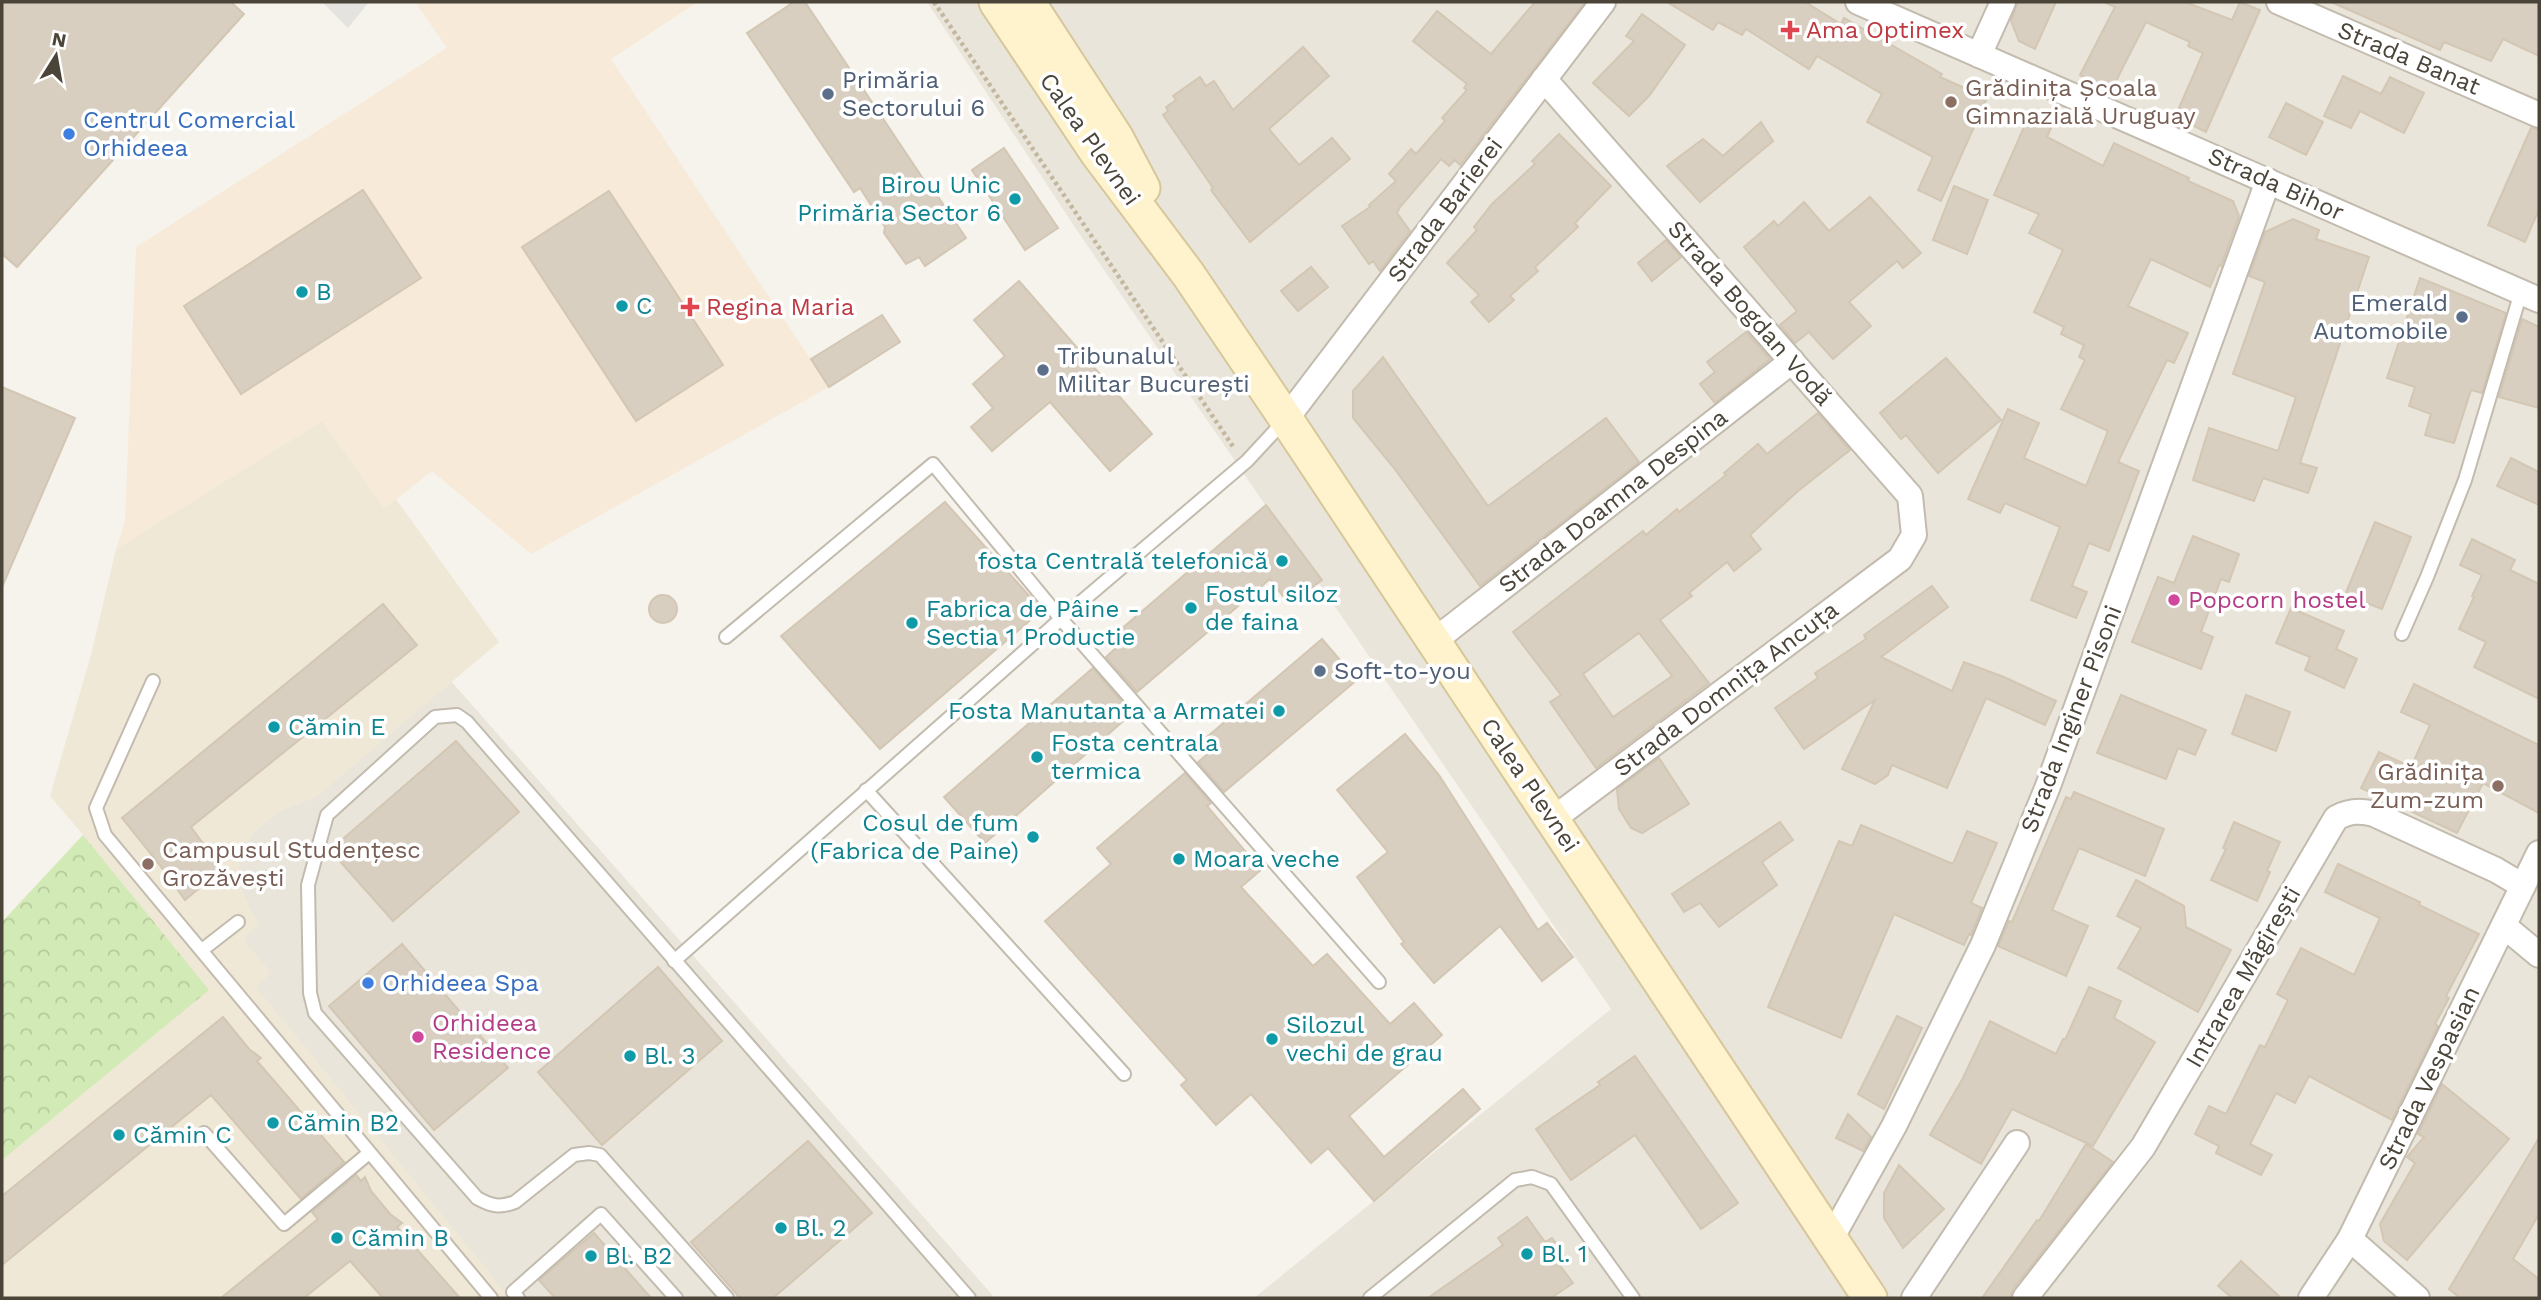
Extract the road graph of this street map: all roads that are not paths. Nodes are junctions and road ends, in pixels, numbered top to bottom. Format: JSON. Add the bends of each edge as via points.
{"nodes":[{"id":1,"x":996,"y":2,"type":"edge"},
{"id":2,"x":1028,"y":2,"type":"edge"},
{"id":3,"x":1603,"y":2,"type":"edge"},
{"id":4,"x":1858,"y":2,"type":"edge"},
{"id":5,"x":2003,"y":2,"type":"edge"},
{"id":6,"x":2279,"y":2,"type":"edge"},
{"id":7,"x":1979,"y":55,"type":"junction"},
{"id":8,"x":1545,"y":79,"type":"junction"},
{"id":9,"x":2539,"y":115,"type":"edge"},
{"id":10,"x":2268,"y":181,"type":"junction"},
{"id":11,"x":1188,"y":274,"type":"junction"},
{"id":12,"x":2530,"y":296,"type":"edge"},
{"id":13,"x":1792,"y":361,"type":"junction"},
{"id":14,"x":1286,"y":419,"type":"junction"},
{"id":15,"x":1900,"y":559,"type":"joint"},
{"id":16,"x":1061,"y":619,"type":"junction"},
{"id":17,"x":2402,"y":634,"type":"dead end"},
{"id":18,"x":726,"y":637,"type":"dead end"},
{"id":19,"x":1434,"y":641,"type":"junction"},
{"id":20,"x":153,"y":681,"type":"dead end"},
{"id":21,"x":866,"y":790,"type":"junction"},
{"id":22,"x":1553,"y":819,"type":"junction"},
{"id":23,"x":2539,"y":853,"type":"edge"},
{"id":24,"x":2523,"y":886,"type":"junction"},
{"id":25,"x":238,"y":922,"type":"dead end"},
{"id":26,"x":2504,"y":926,"type":"junction"},
{"id":27,"x":202,"y":950,"type":"junction"},
{"id":28,"x":2539,"y":955,"type":"edge"},
{"id":29,"x":674,"y":961,"type":"junction"},
{"id":30,"x":1379,"y":982,"type":"dead end"},
{"id":31,"x":1124,"y":1074,"type":"dead end"},
{"id":32,"x":204,"y":1133,"type":"dead end"},
{"id":33,"x":2017,"y":1143,"type":"dead end"},
{"id":34,"x":369,"y":1153,"type":"junction"},
{"id":35,"x":1831,"y":1239,"type":"junction"},
{"id":36,"x":2350,"y":1239,"type":"junction"},
{"id":37,"x":491,"y":1298,"type":"edge"},
{"id":38,"x":519,"y":1298,"type":"edge"},
{"id":39,"x":676,"y":1298,"type":"edge"},
{"id":40,"x":727,"y":1298,"type":"edge"},
{"id":41,"x":969,"y":1298,"type":"edge"},
{"id":42,"x":1370,"y":1298,"type":"edge"},
{"id":43,"x":1633,"y":1298,"type":"edge"},
{"id":44,"x":1870,"y":1298,"type":"edge"},
{"id":45,"x":1914,"y":1298,"type":"edge"},
{"id":46,"x":2025,"y":1298,"type":"edge"},
{"id":47,"x":2311,"y":1298,"type":"edge"},
{"id":48,"x":2417,"y":1298,"type":"edge"}],
"edges":[{"from":1,"to":11,"type":"main road","name":"Calea Plevnei","via":[[1097,153]]},
{"from":2,"to":11,"type":"main road","name":"Calea Plevnei","via":[[1116,137]]},
{"from":3,"to":8,"type":"street","name":"Strada Barierei"},
{"from":4,"to":7,"type":"street","name":"Strada Bihor"},
{"from":5,"to":7,"type":"street"},
{"from":6,"to":9,"type":"street","name":"Strada Banat"},
{"from":7,"to":10,"type":"street","name":"Strada Bihor"},
{"from":8,"to":13,"type":"street","name":"Strada Bogdan Vodă"},
{"from":8,"to":14,"type":"street","name":"Strada Barierei"},
{"from":10,"to":12,"type":"street","name":"Strada Bihor"},
{"from":10,"to":35,"type":"street","name":"Strada Inginer Pisoni","via":[[2048,786],[1983,945],[1894,1126]]},
{"from":11,"to":14,"type":"main road","name":"Calea Plevnei"},
{"from":12,"to":17,"type":"lane","via":[[2465,480]]},
{"from":13,"to":15,"type":"street","name":"Strada Bogdan Vodă","via":[[1910,496],[1914,535]]},
{"from":13,"to":19,"type":"street","name":"Strada Doamna Despina"},
{"from":14,"to":16,"type":"lane","via":[[1245,463]]},
{"from":14,"to":19,"type":"main road","name":"Calea Plevnei"},
{"from":15,"to":22,"type":"street","name":"Strada Domnița Ancuța"},
{"from":16,"to":18,"type":"lane","via":[[933,464]]},
{"from":16,"to":21,"type":"lane"},
{"from":16,"to":30,"type":"lane"},
{"from":19,"to":22,"type":"main road","name":"Calea Plevnei"},
{"from":20,"to":27,"type":"lane","via":[[96,808],[105,835]]},
{"from":21,"to":29,"type":"lane"},
{"from":21,"to":31,"type":"lane"},
{"from":22,"to":35,"type":"main road","name":"Calea Plevnei"},
{"from":23,"to":24,"type":"street","name":"Strada Vespasian"},
{"from":24,"to":26,"type":"street","name":"Strada Vespasian"},
{"from":24,"to":46,"type":"street","name":"Intrarea Măgirești","via":[[2374,814],[2364,811],[2336,818],[2143,1147]]},
{"from":25,"to":27,"type":"lane"},
{"from":26,"to":28,"type":"street"},
{"from":26,"to":36,"type":"street","name":"Strada Vespasian"},
{"from":27,"to":34,"type":"lane"},
{"from":29,"to":40,"type":"lane","via":[[457,715],[435,718],[327,815],[308,885],[310,993],[315,1013],[477,1198],[504,1207],[574,1155],[600,1155]]},
{"from":29,"to":41,"type":"lane"},
{"from":32,"to":34,"type":"lane","via":[[284,1224]]},
{"from":33,"to":45,"type":"street"},
{"from":34,"to":37,"type":"lane"},
{"from":35,"to":44,"type":"main road","name":"Calea Plevnei"},
{"from":36,"to":47,"type":"street","name":"Strada Vespasian"},
{"from":36,"to":48,"type":"street"},
{"from":38,"to":39,"type":"lane","via":[[513,1292],[601,1214]]},
{"from":42,"to":43,"type":"lane","via":[[1516,1180],[1532,1177],[1551,1184]]}]}
